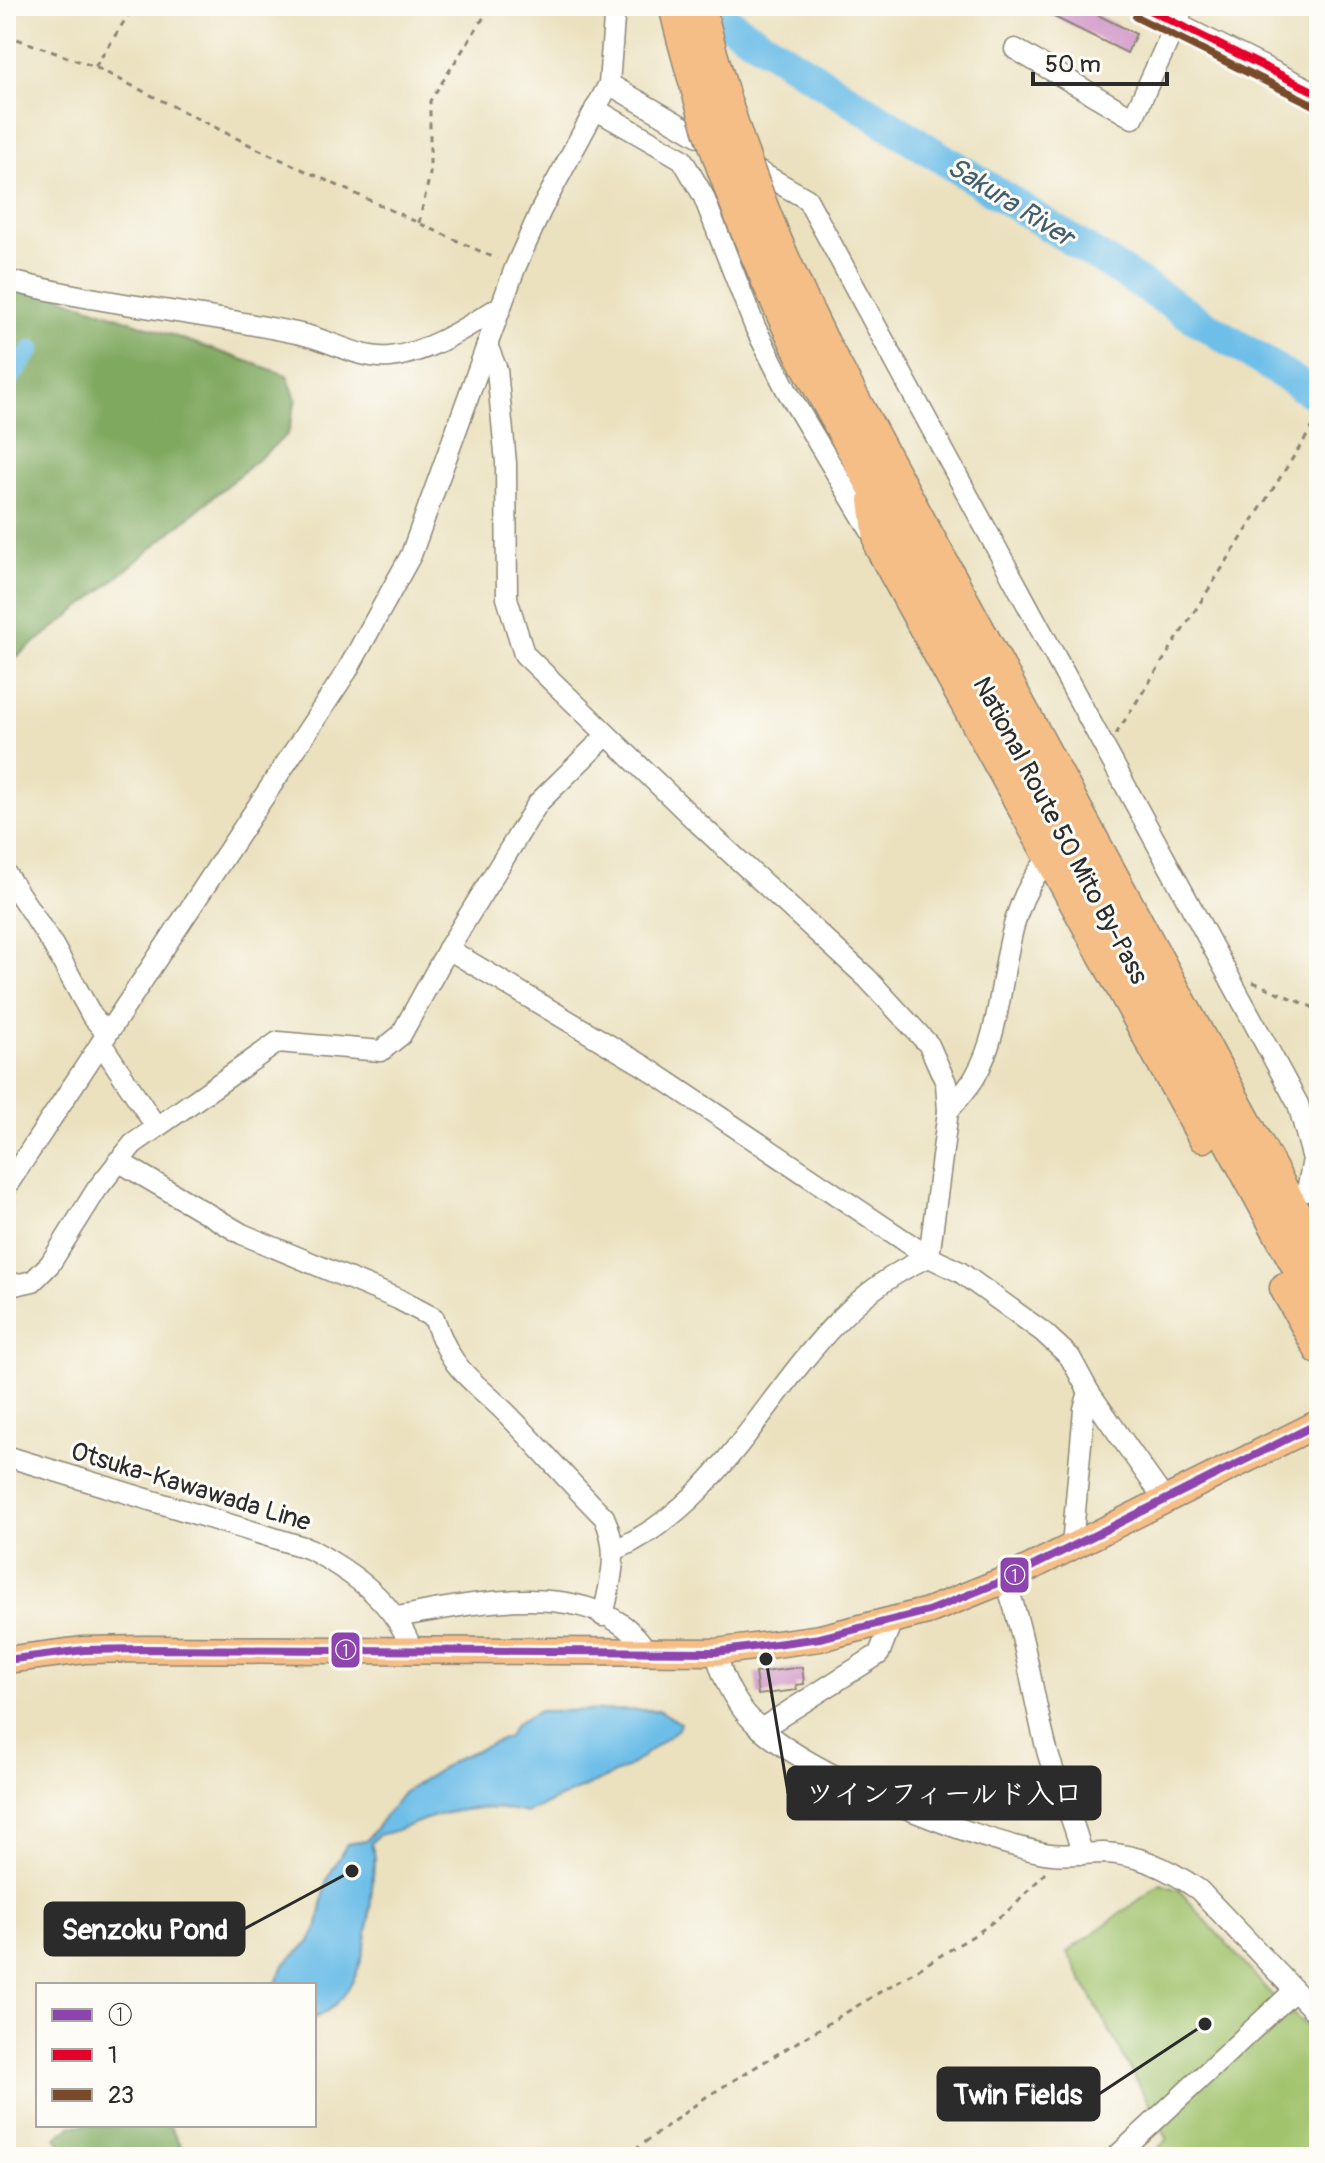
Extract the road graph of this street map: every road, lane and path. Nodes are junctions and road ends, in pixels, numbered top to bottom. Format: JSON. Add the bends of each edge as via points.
{"nodes":[{"id":1,"x":134,"y":6,"type":"edge"},
{"id":2,"x":491,"y":6,"type":"edge"},
{"id":3,"x":615,"y":6,"type":"edge"},
{"id":4,"x":674,"y":6,"type":"edge"},
{"id":5,"x":700,"y":6,"type":"edge"},
{"id":6,"x":1141,"y":6,"type":"edge"},
{"id":7,"x":1181,"y":15,"type":"edge"},
{"id":8,"x":6,"y":35,"type":"edge"},
{"id":9,"x":1015,"y":49,"type":"dead end"},
{"id":10,"x":95,"y":67,"type":"junction"},
{"id":11,"x":609,"y":84,"type":"junction"},
{"id":12,"x":1319,"y":94,"type":"edge"},
{"id":13,"x":595,"y":109,"type":"junction"},
{"id":14,"x":419,"y":223,"type":"junction"},
{"id":15,"x":515,"y":268,"type":"junction"},
{"id":16,"x":6,"y":280,"type":"edge"},
{"id":17,"x":501,"y":306,"type":"junction"},
{"id":18,"x":487,"y":345,"type":"junction"},
{"id":19,"x":813,"y":349,"type":"junction"},
{"id":20,"x":1319,"y":417,"type":"edge"},
{"id":21,"x":881,"y":471,"type":"junction"},
{"id":22,"x":880,"y":547,"type":"junction"},
{"id":23,"x":606,"y":736,"type":"junction"},
{"id":24,"x":1104,"y":749,"type":"junction"},
{"id":25,"x":1050,"y":857,"type":"junction"},
{"id":26,"x":6,"y":874,"type":"edge"},
{"id":27,"x":448,"y":949,"type":"junction"},
{"id":28,"x":1141,"y":953,"type":"junction"},
{"id":29,"x":1228,"y":975,"type":"junction"},
{"id":30,"x":1319,"y":1010,"type":"edge"},
{"id":31,"x":104,"y":1038,"type":"junction"},
{"id":32,"x":948,"y":1111,"type":"junction"},
{"id":33,"x":155,"y":1125,"type":"junction"},
{"id":34,"x":118,"y":1161,"type":"junction"},
{"id":35,"x":6,"y":1187,"type":"edge"},
{"id":36,"x":1313,"y":1202,"type":"edge"},
{"id":37,"x":1319,"y":1256,"type":"edge"},
{"id":38,"x":929,"y":1257,"type":"junction"},
{"id":39,"x":6,"y":1287,"type":"edge"},
{"id":40,"x":1319,"y":1307,"type":"edge"},
{"id":41,"x":1319,"y":1349,"type":"edge"},
{"id":42,"x":1089,"y":1392,"type":"junction"},
{"id":43,"x":1319,"y":1423,"type":"edge"},
{"id":44,"x":6,"y":1456,"type":"edge"},
{"id":45,"x":1164,"y":1499,"type":"junction"},
{"id":46,"x":1072,"y":1546,"type":"junction"},
{"id":47,"x":615,"y":1550,"type":"junction"},
{"id":48,"x":1005,"y":1580,"type":"junction"},
{"id":49,"x":603,"y":1616,"type":"junction"},
{"id":50,"x":397,"y":1617,"type":"junction"},
{"id":51,"x":891,"y":1623,"type":"junction"},
{"id":52,"x":413,"y":1652,"type":"junction"},
{"id":53,"x":716,"y":1652,"type":"junction"},
{"id":54,"x":648,"y":1653,"type":"junction"},
{"id":55,"x":6,"y":1660,"type":"edge"},
{"id":56,"x":761,"y":1729,"type":"junction"},
{"id":57,"x":1047,"y":1853,"type":"junction"},
{"id":58,"x":1082,"y":1854,"type":"junction"},
{"id":59,"x":1294,"y":1991,"type":"junction"},
{"id":60,"x":1319,"y":2016,"type":"edge"},
{"id":61,"x":625,"y":2157,"type":"edge"},
{"id":62,"x":1116,"y":2157,"type":"edge"}],
"edges":[{"from":1,"to":10,"type":"path"},
{"from":2,"to":14,"type":"path","via":[[430,101],[430,174]]},
{"from":3,"to":11,"type":"street"},
{"from":4,"to":19,"type":"highway","bridge":true,"via":[[717,161],[768,287]]},
{"from":5,"to":19,"type":"highway","bridge":true,"via":[[730,114]]},
{"from":6,"to":7,"type":"street"},
{"from":7,"to":9,"type":"street","via":[[1133,118]]},
{"from":7,"to":12,"type":"street"},
{"from":8,"to":10,"type":"path"},
{"from":10,"to":14,"type":"path"},
{"from":11,"to":13,"type":"street"},
{"from":11,"to":24,"type":"street","via":[[807,199]]},
{"from":13,"to":15,"type":"street"},
{"from":13,"to":22,"type":"street","via":[[682,159],[703,195],[755,327],[786,389]]},
{"from":14,"to":15,"type":"path"},
{"from":15,"to":17,"type":"street"},
{"from":16,"to":17,"type":"street","via":[[304,334],[373,356],[409,353],[463,330]]},
{"from":17,"to":18,"type":"street"},
{"from":18,"to":23,"type":"street","via":[[499,386],[506,463],[507,598],[515,633],[524,654]]},
{"from":18,"to":31,"type":"street","via":[[411,555],[383,611]]},
{"from":19,"to":21,"type":"highway","name":"National Route 50 Mito By-Pass"},
{"from":20,"to":24,"type":"path","via":[[1128,720]]},
{"from":21,"to":22,"type":"highway"},
{"from":21,"to":28,"type":"highway","name":"National Route 50 Mito By-Pass"},
{"from":21,"to":36,"type":"highway","via":[[970,571]]},
{"from":22,"to":25,"type":"highway"},
{"from":23,"to":27,"type":"street","via":[[538,803]]},
{"from":23,"to":32,"type":"street","via":[[907,1017],[938,1062]]},
{"from":24,"to":29,"type":"street"},
{"from":25,"to":32,"type":"street","via":[[1032,877],[1004,955],[984,1056]]},
{"from":25,"to":41,"type":"highway"},
{"from":26,"to":31,"type":"street"},
{"from":27,"to":33,"type":"street","via":[[401,1035],[381,1051],[278,1042]]},
{"from":27,"to":38,"type":"street","via":[[644,1066]]},
{"from":28,"to":37,"type":"highway","name":"National Route 50 Mito By-Pass"},
{"from":28,"to":40,"type":"highway","name":"National Route 50 Mito By-Pass"},
{"from":29,"to":30,"type":"path"},
{"from":29,"to":36,"type":"street","via":[[1298,1104],[1313,1159]]},
{"from":31,"to":33,"type":"street"},
{"from":31,"to":35,"type":"street"},
{"from":32,"to":38,"type":"street"},
{"from":33,"to":34,"type":"street"},
{"from":34,"to":39,"type":"street","via":[[50,1264],[33,1281]]},
{"from":34,"to":47,"type":"street","via":[[242,1234],[434,1318],[458,1371],[604,1517]]},
{"from":38,"to":42,"type":"street","via":[[960,1272],[1043,1332],[1070,1357]]},
{"from":38,"to":47,"type":"street","via":[[895,1271],[852,1304],[817,1340],[708,1478],[663,1522]]},
{"from":42,"to":45,"type":"street"},
{"from":42,"to":46,"type":"street"},
{"from":43,"to":45,"type":"main road"},
{"from":44,"to":50,"type":"street","name":"Otsuka-Kawawada Line","via":[[310,1549],[367,1586]]},
{"from":45,"to":46,"type":"main road"},
{"from":46,"to":48,"type":"main road"},
{"from":47,"to":49,"type":"street"},
{"from":48,"to":51,"type":"main road"},
{"from":48,"to":58,"type":"street","via":[[1048,1756]]},
{"from":49,"to":50,"type":"street","via":[[525,1598]]},
{"from":49,"to":54,"type":"street","via":[[627,1629]]},
{"from":50,"to":52,"type":"street","name":"Otsuka-Kawawada Line"},
{"from":51,"to":53,"type":"main road"},
{"from":51,"to":56,"type":"street","via":[[879,1654]]},
{"from":52,"to":54,"type":"main road"},
{"from":52,"to":55,"type":"main road","via":[[84,1650]]},
{"from":53,"to":54,"type":"main road"},
{"from":53,"to":56,"type":"street","via":[[732,1694]]},
{"from":56,"to":57,"type":"street","via":[[799,1757],[902,1805]]},
{"from":57,"to":58,"type":"street"},
{"from":57,"to":61,"type":"path","via":[[1047,1870],[1036,1884],[978,1933],[706,2097]]},
{"from":58,"to":59,"type":"street","via":[[1121,1855],[1181,1877]]},
{"from":59,"to":60,"type":"street"},
{"from":59,"to":62,"type":"street"}]}
